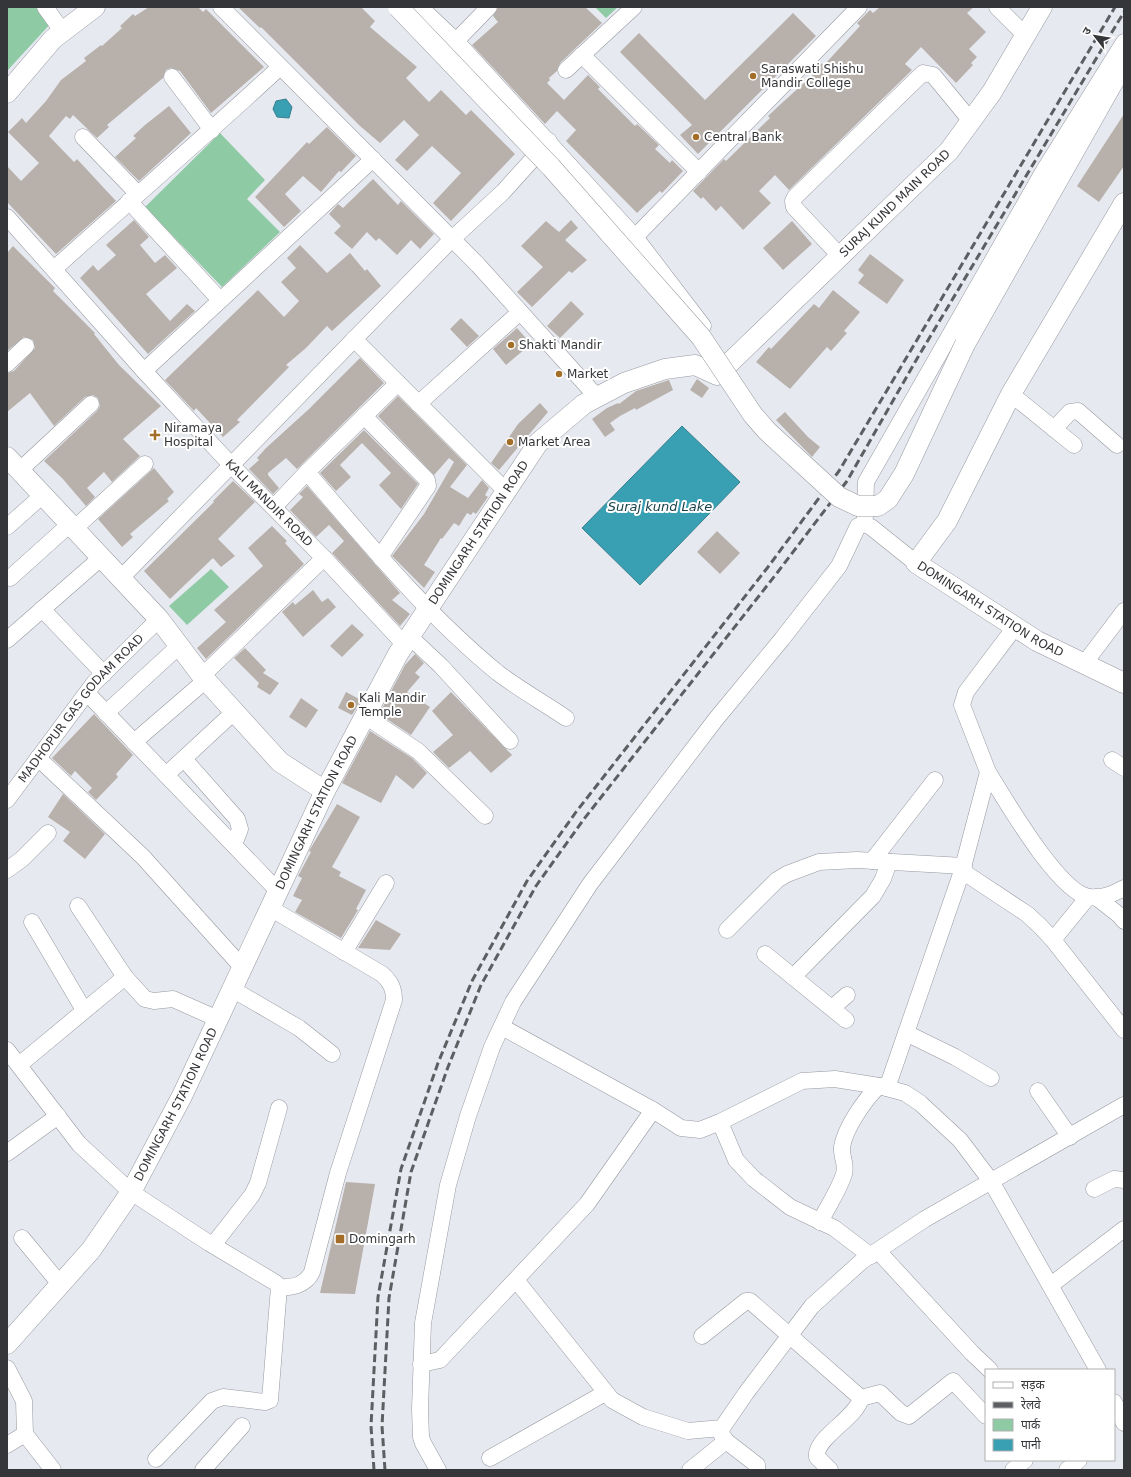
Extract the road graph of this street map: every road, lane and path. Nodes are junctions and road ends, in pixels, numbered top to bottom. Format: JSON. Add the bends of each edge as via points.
{"nodes":[{"id":1,"x":45,"y":7,"type":"edge"},
{"id":2,"x":95,"y":7,"type":"edge"},
{"id":3,"x":221,"y":7,"type":"edge"},
{"id":4,"x":398,"y":7,"type":"edge"},
{"id":5,"x":420,"y":7,"type":"edge"},
{"id":6,"x":489,"y":7,"type":"edge"},
{"id":7,"x":634,"y":7,"type":"edge"},
{"id":8,"x":859,"y":7,"type":"edge"},
{"id":9,"x":997,"y":7,"type":"edge"},
{"id":10,"x":1042,"y":7,"type":"edge"},
{"id":11,"x":63,"y":32,"type":"junction"},
{"id":12,"x":1026,"y":35,"type":"junction"},
{"id":13,"x":456,"y":41,"type":"junction"},
{"id":14,"x":1124,"y":42,"type":"edge"},
{"id":15,"x":582,"y":55,"type":"junction"},
{"id":16,"x":1124,"y":63,"type":"edge"},
{"id":17,"x":280,"y":67,"type":"junction"},
{"id":18,"x":566,"y":70,"type":"dead end"},
{"id":19,"x":172,"y":77,"type":"dead end"},
{"id":20,"x":7,"y":93,"type":"edge"},
{"id":21,"x":971,"y":120,"type":"junction"},
{"id":22,"x":212,"y":130,"type":"junction"},
{"id":23,"x":83,"y":137,"type":"dead end"},
{"id":24,"x":549,"y":141,"type":"junction"},
{"id":25,"x":373,"y":159,"type":"junction"},
{"id":26,"x":699,"y":172,"type":"junction"},
{"id":27,"x":133,"y":197,"type":"junction"},
{"id":28,"x":1124,"y":203,"type":"edge"},
{"id":29,"x":7,"y":217,"type":"edge"},
{"id":30,"x":635,"y":237,"type":"junction"},
{"id":31,"x":452,"y":239,"type":"junction"},
{"id":32,"x":840,"y":256,"type":"junction"},
{"id":33,"x":54,"y":270,"type":"junction"},
{"id":34,"x":220,"y":300,"type":"junction"},
{"id":35,"x":520,"y":312,"type":"junction"},
{"id":36,"x":354,"y":339,"type":"junction"},
{"id":37,"x":26,"y":346,"type":"dead end"},
{"id":38,"x":7,"y":364,"type":"edge"},
{"id":39,"x":724,"y":369,"type":"junction"},
{"id":40,"x":144,"y":371,"type":"junction"},
{"id":41,"x":398,"y":383,"type":"junction"},
{"id":42,"x":1011,"y":394,"type":"junction"},
{"id":43,"x":597,"y":397,"type":"junction"},
{"id":44,"x":91,"y":404,"type":"dead end"},
{"id":45,"x":418,"y":404,"type":"junction"},
{"id":46,"x":364,"y":416,"type":"junction"},
{"id":47,"x":1054,"y":429,"type":"junction"},
{"id":48,"x":1074,"y":445,"type":"dead end"},
{"id":49,"x":1122,"y":445,"type":"edge"},
{"id":50,"x":13,"y":463,"type":"edge"},
{"id":51,"x":145,"y":464,"type":"dead end"},
{"id":52,"x":231,"y":465,"type":"junction"},
{"id":53,"x":307,"y":472,"type":"junction"},
{"id":54,"x":800,"y":472,"type":"dead end"},
{"id":55,"x":506,"y":491,"type":"junction"},
{"id":56,"x":43,"y":495,"type":"junction"},
{"id":57,"x":274,"y":507,"type":"junction"},
{"id":58,"x":864,"y":524,"type":"junction"},
{"id":59,"x":73,"y":526,"type":"junction"},
{"id":60,"x":7,"y":527,"type":"edge"},
{"id":61,"x":102,"y":557,"type":"junction"},
{"id":62,"x":380,"y":557,"type":"junction"},
{"id":63,"x":324,"y":558,"type":"junction"},
{"id":64,"x":916,"y":563,"type":"junction"},
{"id":65,"x":10,"y":578,"type":"dead end"},
{"id":66,"x":121,"y":578,"type":"junction"},
{"id":67,"x":42,"y":609,"type":"junction"},
{"id":68,"x":428,"y":609,"type":"junction"},
{"id":69,"x":1124,"y":610,"type":"edge"},
{"id":70,"x":159,"y":619,"type":"junction"},
{"id":71,"x":1015,"y":627,"type":"junction"},
{"id":72,"x":7,"y":640,"type":"edge"},
{"id":73,"x":407,"y":640,"type":"junction"},
{"id":74,"x":180,"y":646,"type":"junction"},
{"id":75,"x":1084,"y":664,"type":"junction"},
{"id":76,"x":104,"y":674,"type":"junction"},
{"id":77,"x":204,"y":678,"type":"junction"},
{"id":78,"x":1124,"y":683,"type":"edge"},
{"id":79,"x":87,"y":693,"type":"junction"},
{"id":80,"x":234,"y":712,"type":"junction"},
{"id":81,"x":106,"y":713,"type":"junction"},
{"id":82,"x":365,"y":716,"type":"junction"},
{"id":83,"x":566,"y":718,"type":"dead end"},
{"id":84,"x":510,"y":741,"type":"dead end"},
{"id":85,"x":134,"y":742,"type":"junction"},
{"id":86,"x":38,"y":758,"type":"junction"},
{"id":87,"x":184,"y":759,"type":"junction"},
{"id":88,"x":988,"y":772,"type":"junction"},
{"id":89,"x":166,"y":775,"type":"junction"},
{"id":90,"x":935,"y":780,"type":"dead end"},
{"id":91,"x":325,"y":791,"type":"junction"},
{"id":92,"x":7,"y":800,"type":"edge"},
{"id":93,"x":485,"y":816,"type":"dead end"},
{"id":94,"x":48,"y":833,"type":"dead end"},
{"id":95,"x":234,"y":844,"type":"junction"},
{"id":96,"x":872,"y":861,"type":"junction"},
{"id":97,"x":888,"y":862,"type":"junction"},
{"id":98,"x":963,"y":868,"type":"junction"},
{"id":99,"x":7,"y":870,"type":"edge"},
{"id":100,"x":386,"y":883,"type":"dead end"},
{"id":101,"x":1124,"y":888,"type":"edge"},
{"id":102,"x":1092,"y":897,"type":"junction"},
{"id":103,"x":274,"y":899,"type":"junction"},
{"id":104,"x":78,"y":906,"type":"dead end"},
{"id":105,"x":1124,"y":921,"type":"edge"},
{"id":106,"x":32,"y":922,"type":"dead end"},
{"id":107,"x":727,"y":930,"type":"dead end"},
{"id":108,"x":1053,"y":940,"type":"junction"},
{"id":109,"x":344,"y":952,"type":"junction"},
{"id":110,"x":765,"y":954,"type":"dead end"},
{"id":111,"x":242,"y":967,"type":"junction"},
{"id":112,"x":125,"y":976,"type":"junction"},
{"id":113,"x":793,"y":977,"type":"junction"},
{"id":114,"x":232,"y":989,"type":"junction"},
{"id":115,"x":847,"y":994,"type":"dead end"},
{"id":116,"x":832,"y":1008,"type":"junction"},
{"id":117,"x":84,"y":1010,"type":"junction"},
{"id":118,"x":218,"y":1020,"type":"junction"},
{"id":119,"x":846,"y":1020,"type":"dead end"},
{"id":120,"x":502,"y":1027,"type":"junction"},
{"id":121,"x":1124,"y":1030,"type":"edge"},
{"id":122,"x":906,"y":1033,"type":"junction"},
{"id":123,"x":7,"y":1050,"type":"edge"},
{"id":124,"x":332,"y":1054,"type":"dead end"},
{"id":125,"x":19,"y":1065,"type":"junction"},
{"id":126,"x":991,"y":1078,"type":"dead end"},
{"id":127,"x":883,"y":1087,"type":"junction"},
{"id":128,"x":1038,"y":1091,"type":"dead end"},
{"id":129,"x":1124,"y":1105,"type":"edge"},
{"id":130,"x":279,"y":1108,"type":"dead end"},
{"id":131,"x":653,"y":1110,"type":"junction"},
{"id":132,"x":58,"y":1116,"type":"junction"},
{"id":133,"x":720,"y":1122,"type":"junction"},
{"id":134,"x":1070,"y":1137,"type":"junction"},
{"id":135,"x":7,"y":1153,"type":"edge"},
{"id":136,"x":1124,"y":1180,"type":"edge"},
{"id":137,"x":991,"y":1181,"type":"junction"},
{"id":138,"x":1094,"y":1189,"type":"dead end"},
{"id":139,"x":131,"y":1192,"type":"junction"},
{"id":140,"x":820,"y":1222,"type":"junction"},
{"id":141,"x":1124,"y":1229,"type":"edge"},
{"id":142,"x":22,"y":1238,"type":"dead end"},
{"id":143,"x":213,"y":1245,"type":"junction"},
{"id":144,"x":874,"y":1254,"type":"junction"},
{"id":145,"x":516,"y":1280,"type":"junction"},
{"id":146,"x":60,"y":1284,"type":"junction"},
{"id":147,"x":1051,"y":1285,"type":"junction"},
{"id":148,"x":285,"y":1287,"type":"junction"},
{"id":149,"x":790,"y":1335,"type":"junction"},
{"id":150,"x":702,"y":1336,"type":"dead end"},
{"id":151,"x":8,"y":1341,"type":"edge"},
{"id":152,"x":421,"y":1364,"type":"junction"},
{"id":153,"x":7,"y":1368,"type":"edge"},
{"id":154,"x":989,"y":1369,"type":"edge"},
{"id":155,"x":1097,"y":1369,"type":"edge"},
{"id":156,"x":605,"y":1393,"type":"junction"},
{"id":157,"x":861,"y":1398,"type":"junction"},
{"id":158,"x":1115,"y":1404,"type":"edge"},
{"id":159,"x":985,"y":1415,"type":"edge"},
{"id":160,"x":1124,"y":1423,"type":"edge"},
{"id":161,"x":242,"y":1426,"type":"dead end"},
{"id":162,"x":1124,"y":1429,"type":"edge"},
{"id":163,"x":25,"y":1434,"type":"junction"},
{"id":164,"x":1115,"y":1434,"type":"edge"},
{"id":165,"x":722,"y":1435,"type":"junction"},
{"id":166,"x":7,"y":1445,"type":"edge"},
{"id":167,"x":490,"y":1458,"type":"dead end"},
{"id":168,"x":156,"y":1459,"type":"dead end"},
{"id":169,"x":1024,"y":1461,"type":"edge"},
{"id":170,"x":1078,"y":1461,"type":"edge"},
{"id":171,"x":53,"y":1470,"type":"edge"},
{"id":172,"x":203,"y":1470,"type":"edge"},
{"id":173,"x":438,"y":1470,"type":"edge"},
{"id":174,"x":690,"y":1470,"type":"edge"},
{"id":175,"x":757,"y":1470,"type":"edge"},
{"id":176,"x":830,"y":1470,"type":"edge"},
{"id":177,"x":1013,"y":1470,"type":"edge"},
{"id":178,"x":1067,"y":1470,"type":"edge"}],
"edges":[{"from":1,"to":11,"type":"street"},
{"from":2,"to":11,"type":"street"},
{"from":3,"to":17,"type":"street"},
{"from":4,"to":16,"type":"street","bridge":true,"via":[[551,167],[696,331],[753,415],[767,431],[839,497],[858,506],[878,506],[888,499],[904,474],[965,344]]},
{"from":5,"to":13,"type":"street"},
{"from":6,"to":13,"type":"street"},
{"from":7,"to":15,"type":"street"},
{"from":8,"to":26,"type":"street"},
{"from":9,"to":12,"type":"street"},
{"from":10,"to":12,"type":"street","name":"SURAJ KUND MAIN ROAD"},
{"from":11,"to":20,"type":"street","via":[[53,39]]},
{"from":12,"to":21,"type":"street","name":"SURAJ KUND MAIN ROAD","via":[[992,92]]},
{"from":13,"to":24,"type":"street"},
{"from":14,"to":58,"type":"street","via":[[1043,172],[866,482]]},
{"from":15,"to":18,"type":"street"},
{"from":15,"to":26,"type":"street"},
{"from":17,"to":22,"type":"street"},
{"from":17,"to":25,"type":"street"},
{"from":19,"to":22,"type":"street"},
{"from":21,"to":32,"type":"street","name":"SURAJ KUND MAIN ROAD","via":[[949,151]]},
{"from":21,"to":32,"type":"street","via":[[933,75],[923,73],[795,197],[794,207]]},
{"from":22,"to":27,"type":"street"},
{"from":23,"to":27,"type":"street"},
{"from":24,"to":30,"type":"street"},
{"from":24,"to":31,"type":"street","via":[[503,192]]},
{"from":25,"to":31,"type":"street"},
{"from":25,"to":34,"type":"street"},
{"from":26,"to":30,"type":"street"},
{"from":27,"to":33,"type":"street"},
{"from":27,"to":34,"type":"street"},
{"from":28,"to":42,"type":"street"},
{"from":29,"to":33,"type":"street","name":"KALI MANDIR ROAD"},
{"from":30,"to":39,"type":"street"},
{"from":31,"to":35,"type":"street"},
{"from":31,"to":36,"type":"street"},
{"from":32,"to":39,"type":"street","name":"SURAJ KUND MAIN ROAD"},
{"from":33,"to":40,"type":"street","name":"KALI MANDIR ROAD"},
{"from":34,"to":40,"type":"street"},
{"from":35,"to":43,"type":"street"},
{"from":35,"to":45,"type":"street"},
{"from":36,"to":41,"type":"street"},
{"from":36,"to":52,"type":"street"},
{"from":37,"to":38,"type":"street"},
{"from":39,"to":43,"type":"street","name":"DOMINGARH STATION ROAD","via":[[695,365],[665,369],[624,383]]},
{"from":39,"to":54,"type":"street","name":"DOMINGARH STATION ROAD","via":[[758,430]]},
{"from":40,"to":52,"type":"street","name":"KALI MANDIR ROAD"},
{"from":41,"to":45,"type":"street"},
{"from":41,"to":46,"type":"street"},
{"from":42,"to":47,"type":"street"},
{"from":42,"to":64,"type":"street","via":[[947,521]]},
{"from":43,"to":55,"type":"street","name":"DOMINGARH STATION ROAD","via":[[584,404],[538,443]]},
{"from":44,"to":50,"type":"street"},
{"from":45,"to":55,"type":"street"},
{"from":46,"to":53,"type":"street"},
{"from":46,"to":62,"type":"street","via":[[427,480],[428,486]]},
{"from":47,"to":48,"type":"street"},
{"from":47,"to":49,"type":"street","via":[[1070,412],[1078,411]]},
{"from":50,"to":56,"type":"street"},
{"from":51,"to":59,"type":"street"},
{"from":52,"to":57,"type":"street","name":"KALI MANDIR ROAD"},
{"from":52,"to":66,"type":"street"},
{"from":53,"to":57,"type":"street"},
{"from":53,"to":62,"type":"street"},
{"from":55,"to":68,"type":"street","name":"DOMINGARH STATION ROAD"},
{"from":56,"to":59,"type":"street"},
{"from":56,"to":60,"type":"street"},
{"from":57,"to":63,"type":"street","name":"KALI MANDIR ROAD"},
{"from":58,"to":64,"type":"street","name":"DOMINGARH STATION ROAD","via":[[871,526]]},
{"from":58,"to":120,"type":"street","via":[[858,526],[834,572],[716,719],[590,884],[513,1002]]},
{"from":59,"to":61,"type":"street"},
{"from":59,"to":65,"type":"street"},
{"from":61,"to":66,"type":"street"},
{"from":61,"to":67,"type":"street"},
{"from":62,"to":68,"type":"street"},
{"from":63,"to":73,"type":"street","name":"KALI MANDIR ROAD"},
{"from":63,"to":77,"type":"street"},
{"from":64,"to":71,"type":"street","name":"DOMINGARH STATION ROAD"},
{"from":66,"to":70,"type":"street"},
{"from":67,"to":72,"type":"street"},
{"from":67,"to":76,"type":"street"},
{"from":68,"to":73,"type":"street","name":"DOMINGARH STATION ROAD"},
{"from":68,"to":83,"type":"street","via":[[499,674]]},
{"from":69,"to":75,"type":"street"},
{"from":70,"to":74,"type":"street"},
{"from":70,"to":76,"type":"street","name":"MADHOPUR GAS GODAM ROAD"},
{"from":71,"to":75,"type":"street","name":"DOMINGARH STATION ROAD"},
{"from":71,"to":88,"type":"street","via":[[966,692],[962,705]]},
{"from":73,"to":82,"type":"street","name":"DOMINGARH STATION ROAD"},
{"from":73,"to":84,"type":"street","name":"KALI MANDIR ROAD","via":[[441,666]]},
{"from":74,"to":77,"type":"street"},
{"from":74,"to":81,"type":"street"},
{"from":75,"to":78,"type":"street","name":"DOMINGARH STATION ROAD"},
{"from":76,"to":79,"type":"street","name":"MADHOPUR GAS GODAM ROAD"},
{"from":77,"to":80,"type":"street"},
{"from":77,"to":85,"type":"street"},
{"from":79,"to":81,"type":"street"},
{"from":79,"to":86,"type":"street","name":"MADHOPUR GAS GODAM ROAD"},
{"from":80,"to":87,"type":"street"},
{"from":80,"to":91,"type":"street","via":[[280,762]]},
{"from":81,"to":85,"type":"street"},
{"from":82,"to":91,"type":"street","name":"DOMINGARH STATION ROAD"},
{"from":82,"to":93,"type":"street","via":[[418,751]]},
{"from":85,"to":89,"type":"street"},
{"from":86,"to":92,"type":"street","name":"MADHOPUR GAS GODAM ROAD"},
{"from":86,"to":111,"type":"street","via":[[143,857]]},
{"from":87,"to":89,"type":"street"},
{"from":87,"to":95,"type":"street","via":[[238,819],[240,829]]},
{"from":88,"to":98,"type":"street"},
{"from":88,"to":102,"type":"street","via":[[1037,849],[1067,884]]},
{"from":89,"to":95,"type":"street"},
{"from":90,"to":96,"type":"street"},
{"from":91,"to":103,"type":"street","name":"DOMINGARH STATION ROAD"},
{"from":94,"to":99,"type":"street"},
{"from":95,"to":103,"type":"street"},
{"from":96,"to":97,"type":"street"},
{"from":96,"to":107,"type":"street","via":[[819,862],[787,874],[777,880]]},
{"from":97,"to":98,"type":"street"},
{"from":97,"to":113,"type":"street","via":[[883,879],[873,896]]},
{"from":98,"to":108,"type":"street","via":[[1027,914]]},
{"from":98,"to":122,"type":"street"},
{"from":100,"to":109,"type":"street"},
{"from":101,"to":102,"type":"street","via":[[1108,896]]},
{"from":102,"to":105,"type":"street"},
{"from":102,"to":108,"type":"street"},
{"from":103,"to":109,"type":"street"},
{"from":103,"to":111,"type":"street","name":"DOMINGARH STATION ROAD"},
{"from":104,"to":112,"type":"street"},
{"from":106,"to":117,"type":"street"},
{"from":108,"to":121,"type":"street"},
{"from":109,"to":148,"type":"street","via":[[384,976],[394,990],[394,1000],[338,1172],[312,1272],[305,1281]]},
{"from":110,"to":113,"type":"street"},
{"from":111,"to":114,"type":"street","name":"DOMINGARH STATION ROAD"},
{"from":112,"to":117,"type":"street"},
{"from":112,"to":118,"type":"street","via":[[145,998],[154,1001],[173,999]]},
{"from":113,"to":116,"type":"street"},
{"from":114,"to":118,"type":"street","name":"DOMINGARH STATION ROAD"},
{"from":114,"to":124,"type":"street","via":[[299,1028]]},
{"from":115,"to":116,"type":"street"},
{"from":116,"to":119,"type":"street"},
{"from":117,"to":125,"type":"street"},
{"from":118,"to":139,"type":"street","name":"DOMINGARH STATION ROAD","via":[[182,1096]]},
{"from":120,"to":131,"type":"street"},
{"from":120,"to":152,"type":"street","via":[[492,1047],[468,1116],[448,1185],[423,1323]]},
{"from":122,"to":126,"type":"street"},
{"from":122,"to":127,"type":"street"},
{"from":123,"to":125,"type":"street"},
{"from":125,"to":132,"type":"street"},
{"from":127,"to":133,"type":"street","via":[[835,1078],[802,1081]]},
{"from":127,"to":137,"type":"street","via":[[905,1093],[925,1108],[960,1140]]},
{"from":127,"to":140,"type":"street","via":[[865,1102],[852,1123],[842,1145],[842,1155],[846,1164],[844,1174]]},
{"from":128,"to":134,"type":"street"},
{"from":129,"to":134,"type":"street"},
{"from":130,"to":143,"type":"street","via":[[263,1172],[255,1189]]},
{"from":131,"to":133,"type":"street","via":[[681,1128],[700,1130]]},
{"from":131,"to":145,"type":"street","via":[[587,1204]]},
{"from":132,"to":135,"type":"street"},
{"from":132,"to":139,"type":"street","via":[[80,1144]]},
{"from":133,"to":140,"type":"street","via":[[736,1160],[754,1179],[790,1207]]},
{"from":134,"to":137,"type":"street"},
{"from":136,"to":138,"type":"street","via":[[1114,1179]]},
{"from":137,"to":144,"type":"street","via":[[925,1219]]},
{"from":137,"to":147,"type":"street"},
{"from":139,"to":143,"type":"street"},
{"from":139,"to":146,"type":"street","name":"DOMINGARH STATION ROAD","via":[[91,1250]]},
{"from":140,"to":144,"type":"street"},
{"from":141,"to":147,"type":"street"},
{"from":142,"to":146,"type":"street"},
{"from":143,"to":148,"type":"street"},
{"from":144,"to":149,"type":"street","via":[[812,1306]]},
{"from":144,"to":154,"type":"street"},
{"from":145,"to":152,"type":"street","via":[[440,1360]]},
{"from":145,"to":156,"type":"street"},
{"from":146,"to":151,"type":"street","name":"DOMINGARH STATION ROAD"},
{"from":147,"to":155,"type":"street"},
{"from":148,"to":168,"type":"street","via":[[270,1400],[265,1402],[223,1397],[212,1401]]},
{"from":149,"to":150,"type":"street","via":[[756,1305],[746,1301]]},
{"from":149,"to":157,"type":"street"},
{"from":149,"to":165,"type":"street","via":[[722,1428]]},
{"from":152,"to":173,"type":"street","via":[[421,1437]]},
{"from":153,"to":163,"type":"street","via":[[24,1401]]},
{"from":156,"to":165,"type":"street","via":[[612,1400],[643,1417],[688,1431]]},
{"from":156,"to":167,"type":"street"},
{"from":157,"to":159,"type":"street","via":[[880,1393],[901,1413],[909,1416],[953,1381]]},
{"from":157,"to":176,"type":"street","via":[[858,1407],[818,1448],[817,1457]]},
{"from":158,"to":160,"type":"street"},
{"from":161,"to":172,"type":"street"},
{"from":162,"to":164,"type":"street"},
{"from":163,"to":166,"type":"street"},
{"from":163,"to":171,"type":"street"},
{"from":165,"to":174,"type":"street"},
{"from":165,"to":175,"type":"street","via":[[750,1458],[757,1465]]},
{"from":169,"to":177,"type":"street"},
{"from":170,"to":178,"type":"street"}]}
